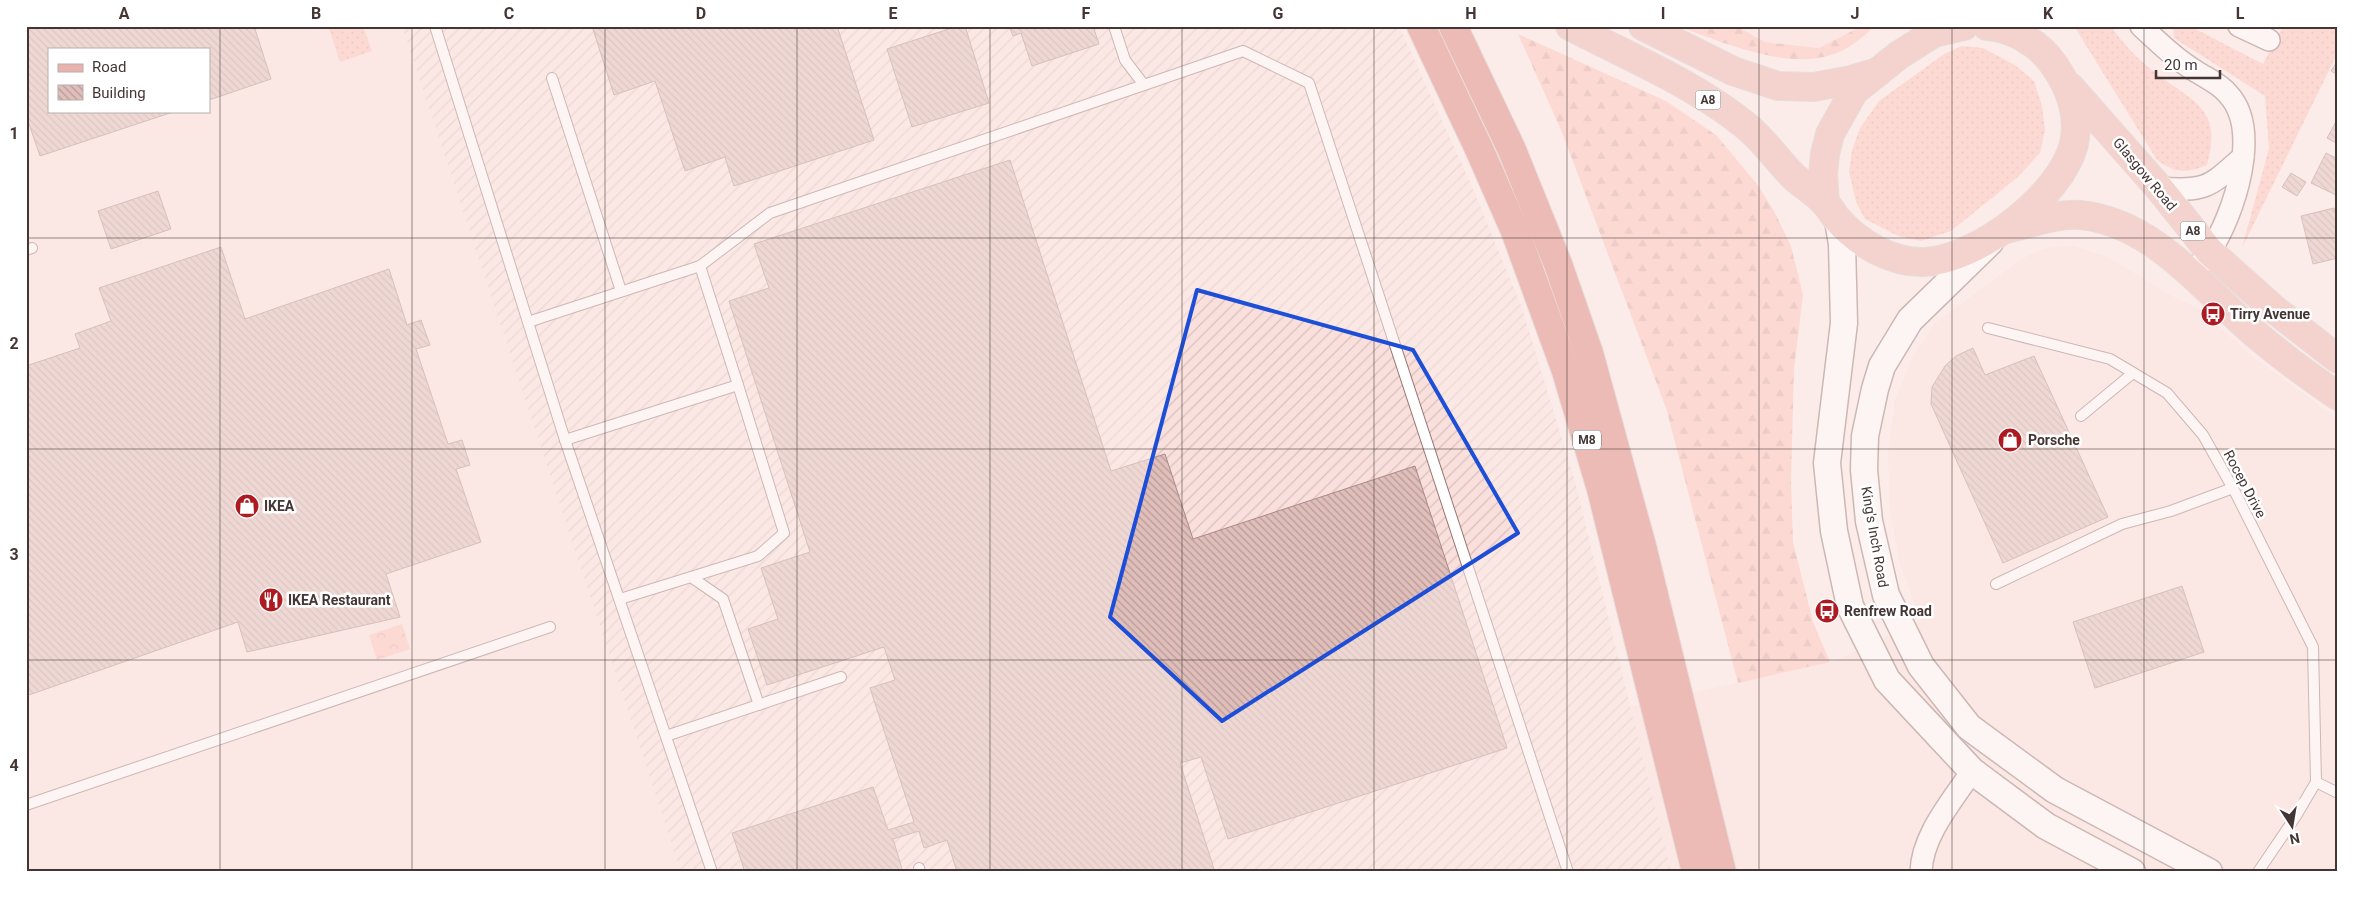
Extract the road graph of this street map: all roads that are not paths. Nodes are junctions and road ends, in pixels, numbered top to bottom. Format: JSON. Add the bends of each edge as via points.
{"nodes":[{"id":1,"x":435,"y":26,"type":"edge"},
{"id":2,"x":1114,"y":26,"type":"edge"},
{"id":3,"x":1421,"y":26,"type":"edge"},
{"id":4,"x":1452,"y":26,"type":"edge"},
{"id":5,"x":1570,"y":26,"type":"edge"},
{"id":6,"x":1642,"y":26,"type":"edge"},
{"id":7,"x":1909,"y":26,"type":"edge"},
{"id":8,"x":1964,"y":26,"type":"edge"},
{"id":9,"x":1987,"y":26,"type":"edge"},
{"id":10,"x":2031,"y":26,"type":"edge"},
{"id":11,"x":2238,"y":26,"type":"edge"},
{"id":12,"x":2143,"y":27,"type":"edge"},
{"id":13,"x":2268,"y":40,"type":"dead end"},
{"id":14,"x":1899,"y":55,"type":"junction"},
{"id":15,"x":2049,"y":57,"type":"junction"},
{"id":16,"x":1878,"y":72,"type":"junction"},
{"id":17,"x":552,"y":78,"type":"dead end"},
{"id":18,"x":2067,"y":84,"type":"junction"},
{"id":19,"x":1144,"y":85,"type":"junction"},
{"id":20,"x":2243,"y":157,"type":"junction"},
{"id":21,"x":2159,"y":188,"type":"junction"},
{"id":22,"x":1832,"y":212,"type":"junction"},
{"id":23,"x":2000,"y":233,"type":"junction"},
{"id":24,"x":2210,"y":252,"type":"junction"},
{"id":25,"x":700,"y":266,"type":"junction"},
{"id":26,"x":2190,"y":274,"type":"junction"},
{"id":27,"x":621,"y":291,"type":"junction"},
{"id":28,"x":528,"y":322,"type":"junction"},
{"id":29,"x":1988,"y":328,"type":"dead end"},
{"id":30,"x":2338,"y":359,"type":"edge"},
{"id":31,"x":2133,"y":373,"type":"junction"},
{"id":32,"x":738,"y":385,"type":"junction"},
{"id":33,"x":2338,"y":396,"type":"edge"},
{"id":34,"x":2081,"y":416,"type":"dead end"},
{"id":35,"x":565,"y":440,"type":"junction"},
{"id":36,"x":2233,"y":488,"type":"junction"},
{"id":37,"x":691,"y":577,"type":"junction"},
{"id":38,"x":1996,"y":584,"type":"dead end"},
{"id":39,"x":620,"y":599,"type":"junction"},
{"id":40,"x":550,"y":627,"type":"dead end"},
{"id":41,"x":841,"y":677,"type":"dead end"},
{"id":42,"x":758,"y":705,"type":"junction"},
{"id":43,"x":666,"y":736,"type":"junction"},
{"id":44,"x":1972,"y":771,"type":"junction"},
{"id":45,"x":2316,"y":782,"type":"junction"},
{"id":46,"x":2338,"y":793,"type":"edge"},
{"id":47,"x":26,"y":805,"type":"edge"},
{"id":48,"x":712,"y":872,"type":"edge"},
{"id":49,"x":1568,"y":872,"type":"edge"},
{"id":50,"x":1696,"y":872,"type":"edge"},
{"id":51,"x":1722,"y":872,"type":"edge"},
{"id":52,"x":1921,"y":872,"type":"edge"},
{"id":53,"x":2132,"y":872,"type":"edge"},
{"id":54,"x":2209,"y":872,"type":"edge"},
{"id":55,"x":2258,"y":872,"type":"edge"}],
"edges":[{"from":1,"to":28,"type":"lane"},
{"from":2,"to":19,"type":"lane","via":[[1125,60]]},
{"from":3,"to":50,"type":"highway","number":"M8","via":[[1515,231],[1566,371],[1601,488]]},
{"from":4,"to":51,"type":"highway","number":"M8","via":[[1512,150],[1558,264],[1592,362],[1642,546]]},
{"from":5,"to":22,"type":"main road","number":"A8","via":[[1690,88],[1744,124]]},
{"from":6,"to":16,"type":"main road","via":[[1733,71],[1778,86],[1814,87]]},
{"from":7,"to":14,"type":"main road"},
{"from":8,"to":14,"type":"main road","via":[[1934,33]]},
{"from":9,"to":15,"type":"main road","via":[[2015,33]]},
{"from":10,"to":15,"type":"main road"},
{"from":11,"to":13,"type":"street"},
{"from":12,"to":20,"type":"street","via":[[2196,72],[2228,93],[2237,105],[2242,122]]},
{"from":14,"to":16,"type":"main road"},
{"from":15,"to":18,"type":"main road"},
{"from":16,"to":22,"type":"main road","via":[[1854,91],[1830,134],[1823,174]]},
{"from":17,"to":27,"type":"lane"},
{"from":18,"to":21,"type":"main road","name":"Glasgow Road","number":"A8"},
{"from":18,"to":23,"type":"main road","via":[[2075,128],[2069,158],[2060,176]]},
{"from":19,"to":25,"type":"lane","via":[[770,213]]},
{"from":19,"to":49,"type":"lane","via":[[1243,51],[1309,83]]},
{"from":20,"to":21,"type":"street","via":[[2206,187]]},
{"from":20,"to":24,"type":"street","via":[[2235,194]]},
{"from":21,"to":24,"type":"main road","name":"Glasgow Road","number":"A8"},
{"from":22,"to":23,"type":"main road","via":[[1878,252],[1902,261],[1947,260]]},
{"from":22,"to":44,"type":"street","via":[[1842,244],[1844,323],[1827,463],[1834,531],[1850,606],[1887,680]]},
{"from":23,"to":26,"type":"main road","number":"A8","via":[[2074,215],[2107,221],[2150,240]]},
{"from":23,"to":54,"type":"street","name":"King's Inch Road","via":[[1910,320],[1882,366],[1865,436],[1864,470],[1869,521],[1886,594],[1921,666],[1969,727],[2055,790]]},
{"from":24,"to":26,"type":"street"},
{"from":24,"to":30,"type":"main road","name":"Glasgow Road","number":"A8","via":[[2275,310]]},
{"from":25,"to":27,"type":"lane"},
{"from":25,"to":32,"type":"lane"},
{"from":26,"to":33,"type":"main road","number":"A8","via":[[2259,338]]},
{"from":27,"to":28,"type":"lane"},
{"from":28,"to":35,"type":"lane"},
{"from":29,"to":31,"type":"lane","name":"Rocep Drive","via":[[2110,359]]},
{"from":31,"to":34,"type":"lane"},
{"from":31,"to":36,"type":"lane","name":"Rocep Drive","via":[[2167,394],[2179,407],[2202,435]]},
{"from":32,"to":35,"type":"lane"},
{"from":32,"to":37,"type":"lane","via":[[784,533],[758,556]]},
{"from":35,"to":39,"type":"lane"},
{"from":36,"to":38,"type":"lane","via":[[2171,511],[2122,524]]},
{"from":36,"to":45,"type":"lane","name":"Rocep Drive","via":[[2313,647]]},
{"from":37,"to":39,"type":"lane"},
{"from":37,"to":42,"type":"lane","via":[[723,599]]},
{"from":39,"to":43,"type":"lane"},
{"from":40,"to":47,"type":"lane"},
{"from":41,"to":42,"type":"lane"},
{"from":42,"to":43,"type":"lane"},
{"from":43,"to":48,"type":"lane"},
{"from":44,"to":52,"type":"street","via":[[1935,828],[1922,859]]},
{"from":44,"to":53,"type":"street","via":[[2046,826]]},
{"from":45,"to":46,"type":"lane"},
{"from":45,"to":55,"type":"lane"}]}
